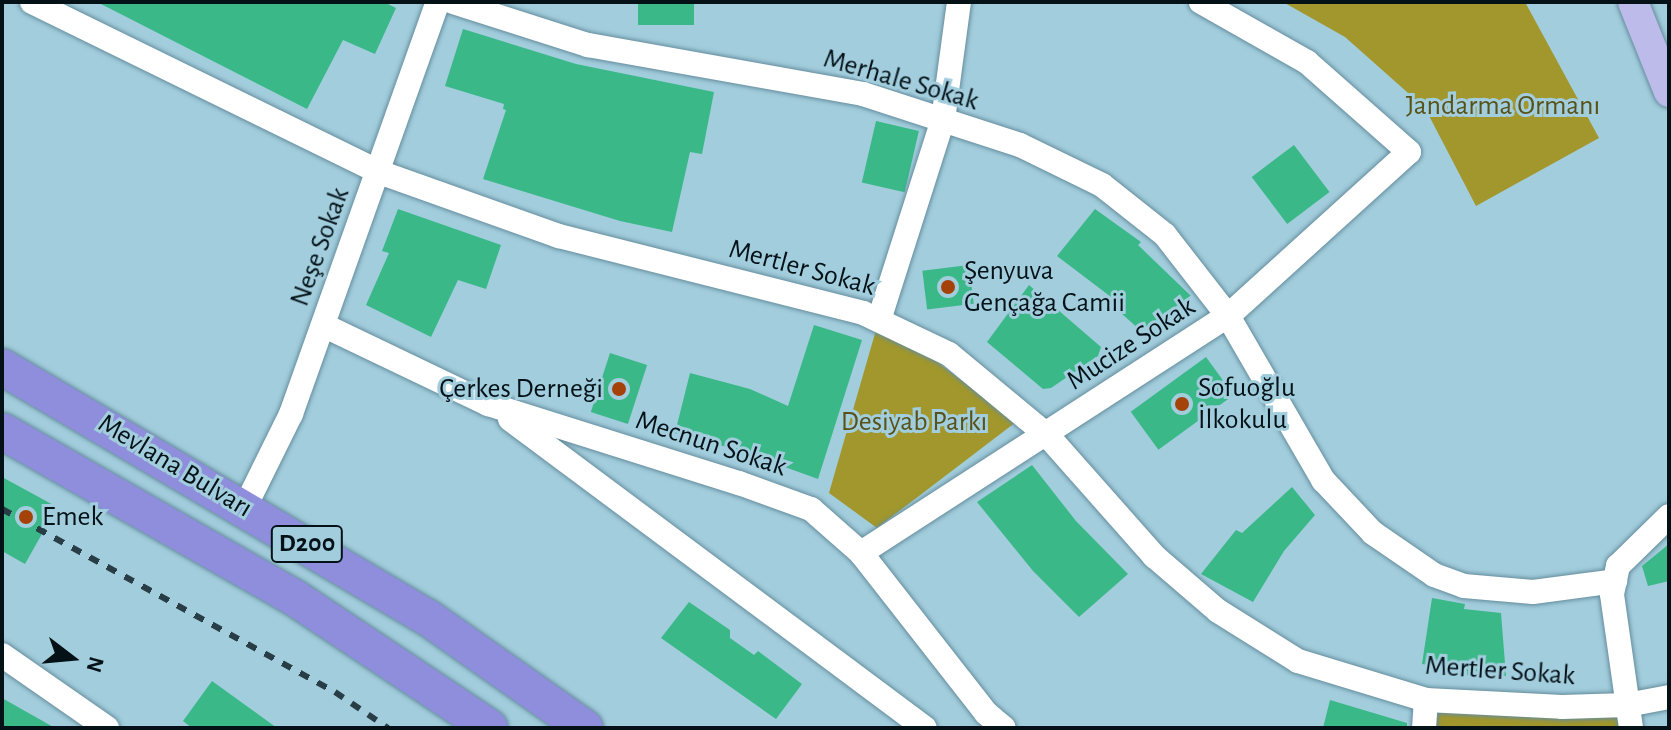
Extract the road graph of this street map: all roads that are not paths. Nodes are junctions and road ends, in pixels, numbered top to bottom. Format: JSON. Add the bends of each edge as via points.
{"nodes":[{"id":1,"x":32,"y":2,"type":"edge"},
{"id":2,"x":438,"y":2,"type":"edge"},
{"id":3,"x":453,"y":2,"type":"edge"},
{"id":4,"x":959,"y":2,"type":"edge"},
{"id":5,"x":1201,"y":2,"type":"edge"},
{"id":6,"x":1633,"y":2,"type":"edge"},
{"id":7,"x":1669,"y":92,"type":"edge"},
{"id":8,"x":943,"y":120,"type":"junction"},
{"id":9,"x":379,"y":172,"type":"junction"},
{"id":10,"x":1228,"y":316,"type":"junction"},
{"id":11,"x":879,"y":320,"type":"junction"},
{"id":12,"x":323,"y":325,"type":"junction"},
{"id":13,"x":8,"y":369,"type":"edge"},
{"id":14,"x":493,"y":406,"type":"junction"},
{"id":15,"x":2,"y":431,"type":"edge"},
{"id":16,"x":1047,"y":435,"type":"junction"},
{"id":17,"x":245,"y":507,"type":"junction"},
{"id":18,"x":1669,"y":516,"type":"edge"},
{"id":19,"x":861,"y":553,"type":"junction"},
{"id":20,"x":1615,"y":581,"type":"junction"},
{"id":21,"x":2,"y":655,"type":"edge"},
{"id":22,"x":1669,"y":697,"type":"edge"},
{"id":23,"x":1426,"y":700,"type":"junction"},
{"id":24,"x":1629,"y":717,"type":"edge"},
{"id":25,"x":107,"y":728,"type":"edge"},
{"id":26,"x":490,"y":728,"type":"edge"},
{"id":27,"x":585,"y":728,"type":"edge"},
{"id":28,"x":925,"y":728,"type":"edge"},
{"id":29,"x":1004,"y":728,"type":"edge"},
{"id":30,"x":1424,"y":728,"type":"edge"}],
"edges":[{"from":1,"to":9,"type":"street","name":"Mertler Sokak"},
{"from":2,"to":9,"type":"street","name":"Neşe Sokak"},
{"from":3,"to":8,"type":"street","name":"Merhale Sokak","via":[[588,45],[863,94]]},
{"from":4,"to":8,"type":"street"},
{"from":5,"to":10,"type":"street","name":"Mucize Sokak","via":[[1307,62],[1409,152]]},
{"from":6,"to":7,"type":"main road"},
{"from":8,"to":10,"type":"street","name":"Merhale Sokak","via":[[1020,145],[1102,185],[1165,235]]},
{"from":8,"to":11,"type":"street"},
{"from":9,"to":11,"type":"street","name":"Mertler Sokak","via":[[559,236]]},
{"from":9,"to":12,"type":"street","name":"Neşe Sokak"},
{"from":10,"to":16,"type":"street","name":"Mucize Sokak"},
{"from":10,"to":20,"type":"street","name":"Merhale Sokak","via":[[1323,480],[1373,533],[1400,553],[1464,586],[1533,592]]},
{"from":11,"to":16,"type":"street","name":"Mertler Sokak","via":[[949,354]]},
{"from":12,"to":14,"type":"street","name":"Mecnun Sokak"},
{"from":12,"to":17,"type":"street","name":"Neşe Sokak","via":[[291,414]]},
{"from":13,"to":17,"type":"highway","name":"Mevlana Bulvarı","number":"D200"},
{"from":14,"to":19,"type":"street","name":"Mecnun Sokak","via":[[811,509]]},
{"from":14,"to":28,"type":"street"},
{"from":15,"to":26,"type":"highway","name":"Mevlana Bulvarı","number":"D200","via":[[295,598]]},
{"from":16,"to":19,"type":"street","name":"Mucize Sokak"},
{"from":16,"to":23,"type":"street","name":"Mertler Sokak","via":[[1154,556],[1218,611],[1298,661]]},
{"from":17,"to":27,"type":"highway","name":"Mevlana Bulvarı","number":"D200","via":[[427,617]]},
{"from":18,"to":20,"type":"street","via":[[1618,566]]},
{"from":19,"to":29,"type":"street","name":"Mecnun Sokak","via":[[986,713]]},
{"from":20,"to":24,"type":"street","via":[[1612,594]]},
{"from":21,"to":25,"type":"street"},
{"from":22,"to":24,"type":"street","name":"Mertler Sokak"},
{"from":23,"to":24,"type":"street","name":"Mertler Sokak","via":[[1562,707]]},
{"from":23,"to":30,"type":"street"}]}
